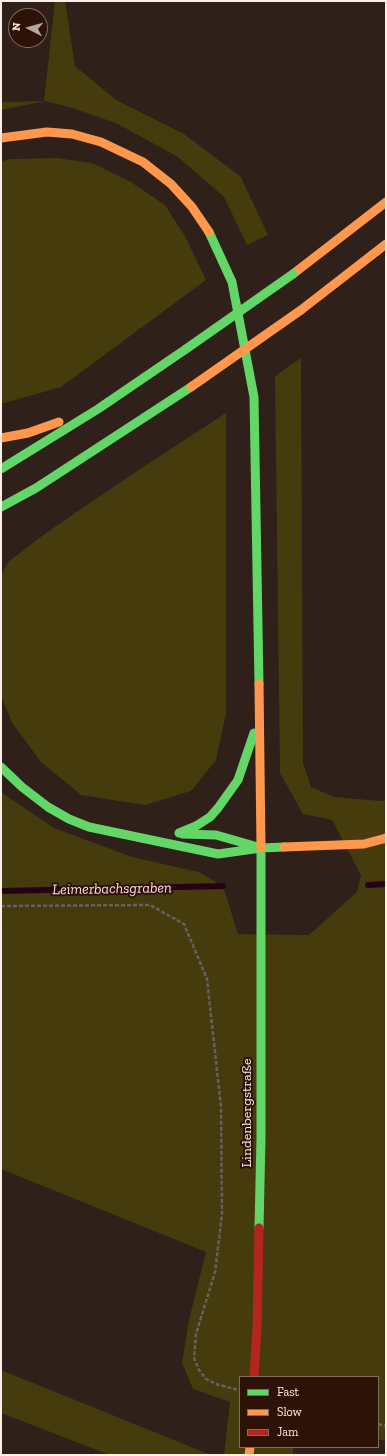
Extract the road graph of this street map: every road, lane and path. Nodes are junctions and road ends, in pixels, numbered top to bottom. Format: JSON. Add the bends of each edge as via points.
{"nodes":[{"id":1,"x":1,"y":138,"type":"edge"},
{"id":2,"x":386,"y":202,"type":"edge"},
{"id":3,"x":386,"y":244,"type":"edge"},
{"id":4,"x":98,"y":409,"type":"junction"},
{"id":5,"x":1,"y":438,"type":"edge"},
{"id":6,"x":1,"y":469,"type":"edge"},
{"id":7,"x":36,"y":488,"type":"junction"},
{"id":8,"x":1,"y":507,"type":"edge"},
{"id":9,"x":11,"y":513,"type":"dead end"},
{"id":10,"x":259,"y":715,"type":"junction"},
{"id":11,"x":1,"y":767,"type":"edge"},
{"id":12,"x":173,"y":833,"type":"junction"},
{"id":13,"x":123,"y":834,"type":"junction"},
{"id":14,"x":386,"y":838,"type":"edge"},
{"id":15,"x":261,"y":848,"type":"junction"},
{"id":16,"x":1,"y":906,"type":"edge"},
{"id":17,"x":254,"y":1376,"type":"edge"},
{"id":18,"x":239,"y":1390,"type":"edge"}],
"edges":[{"from":1,"to":10,"type":"main road","name":"Lindenbergstraße","via":[[47,132],[72,134],[101,142],[132,156],[162,177],[185,198],[206,225],[224,260],[232,282],[254,397]]},
{"from":2,"to":4,"type":"main road","bridge":true,"via":[[293,274]]},
{"from":3,"to":7,"type":"main road","bridge":true,"via":[[301,310],[191,387]]},
{"from":4,"to":5,"type":"main road","via":[[28,433]]},
{"from":4,"to":6,"type":"main road"},
{"from":7,"to":8,"type":"main road"},
{"from":7,"to":9,"type":"main road"},
{"from":10,"to":12,"type":"main road","via":[[238,780],[229,794],[210,817],[196,826]]},
{"from":10,"to":15,"type":"main road","name":"Lindenbergstraße"},
{"from":11,"to":13,"type":"main road","via":[[26,791],[58,813],[94,828]]},
{"from":12,"to":13,"type":"main road"},
{"from":12,"to":15,"type":"main road","via":[[216,835]]},
{"from":13,"to":15,"type":"main road","via":[[218,854]]},
{"from":14,"to":15,"type":"main road","via":[[364,844]]},
{"from":15,"to":17,"type":"main road","name":"Lindenbergstraße","via":[[261,1138]]},
{"from":16,"to":18,"type":"path","via":[[150,905],[184,924],[207,979],[222,1107],[222,1214],[215,1272],[196,1334],[194,1358],[206,1379]]}]}
